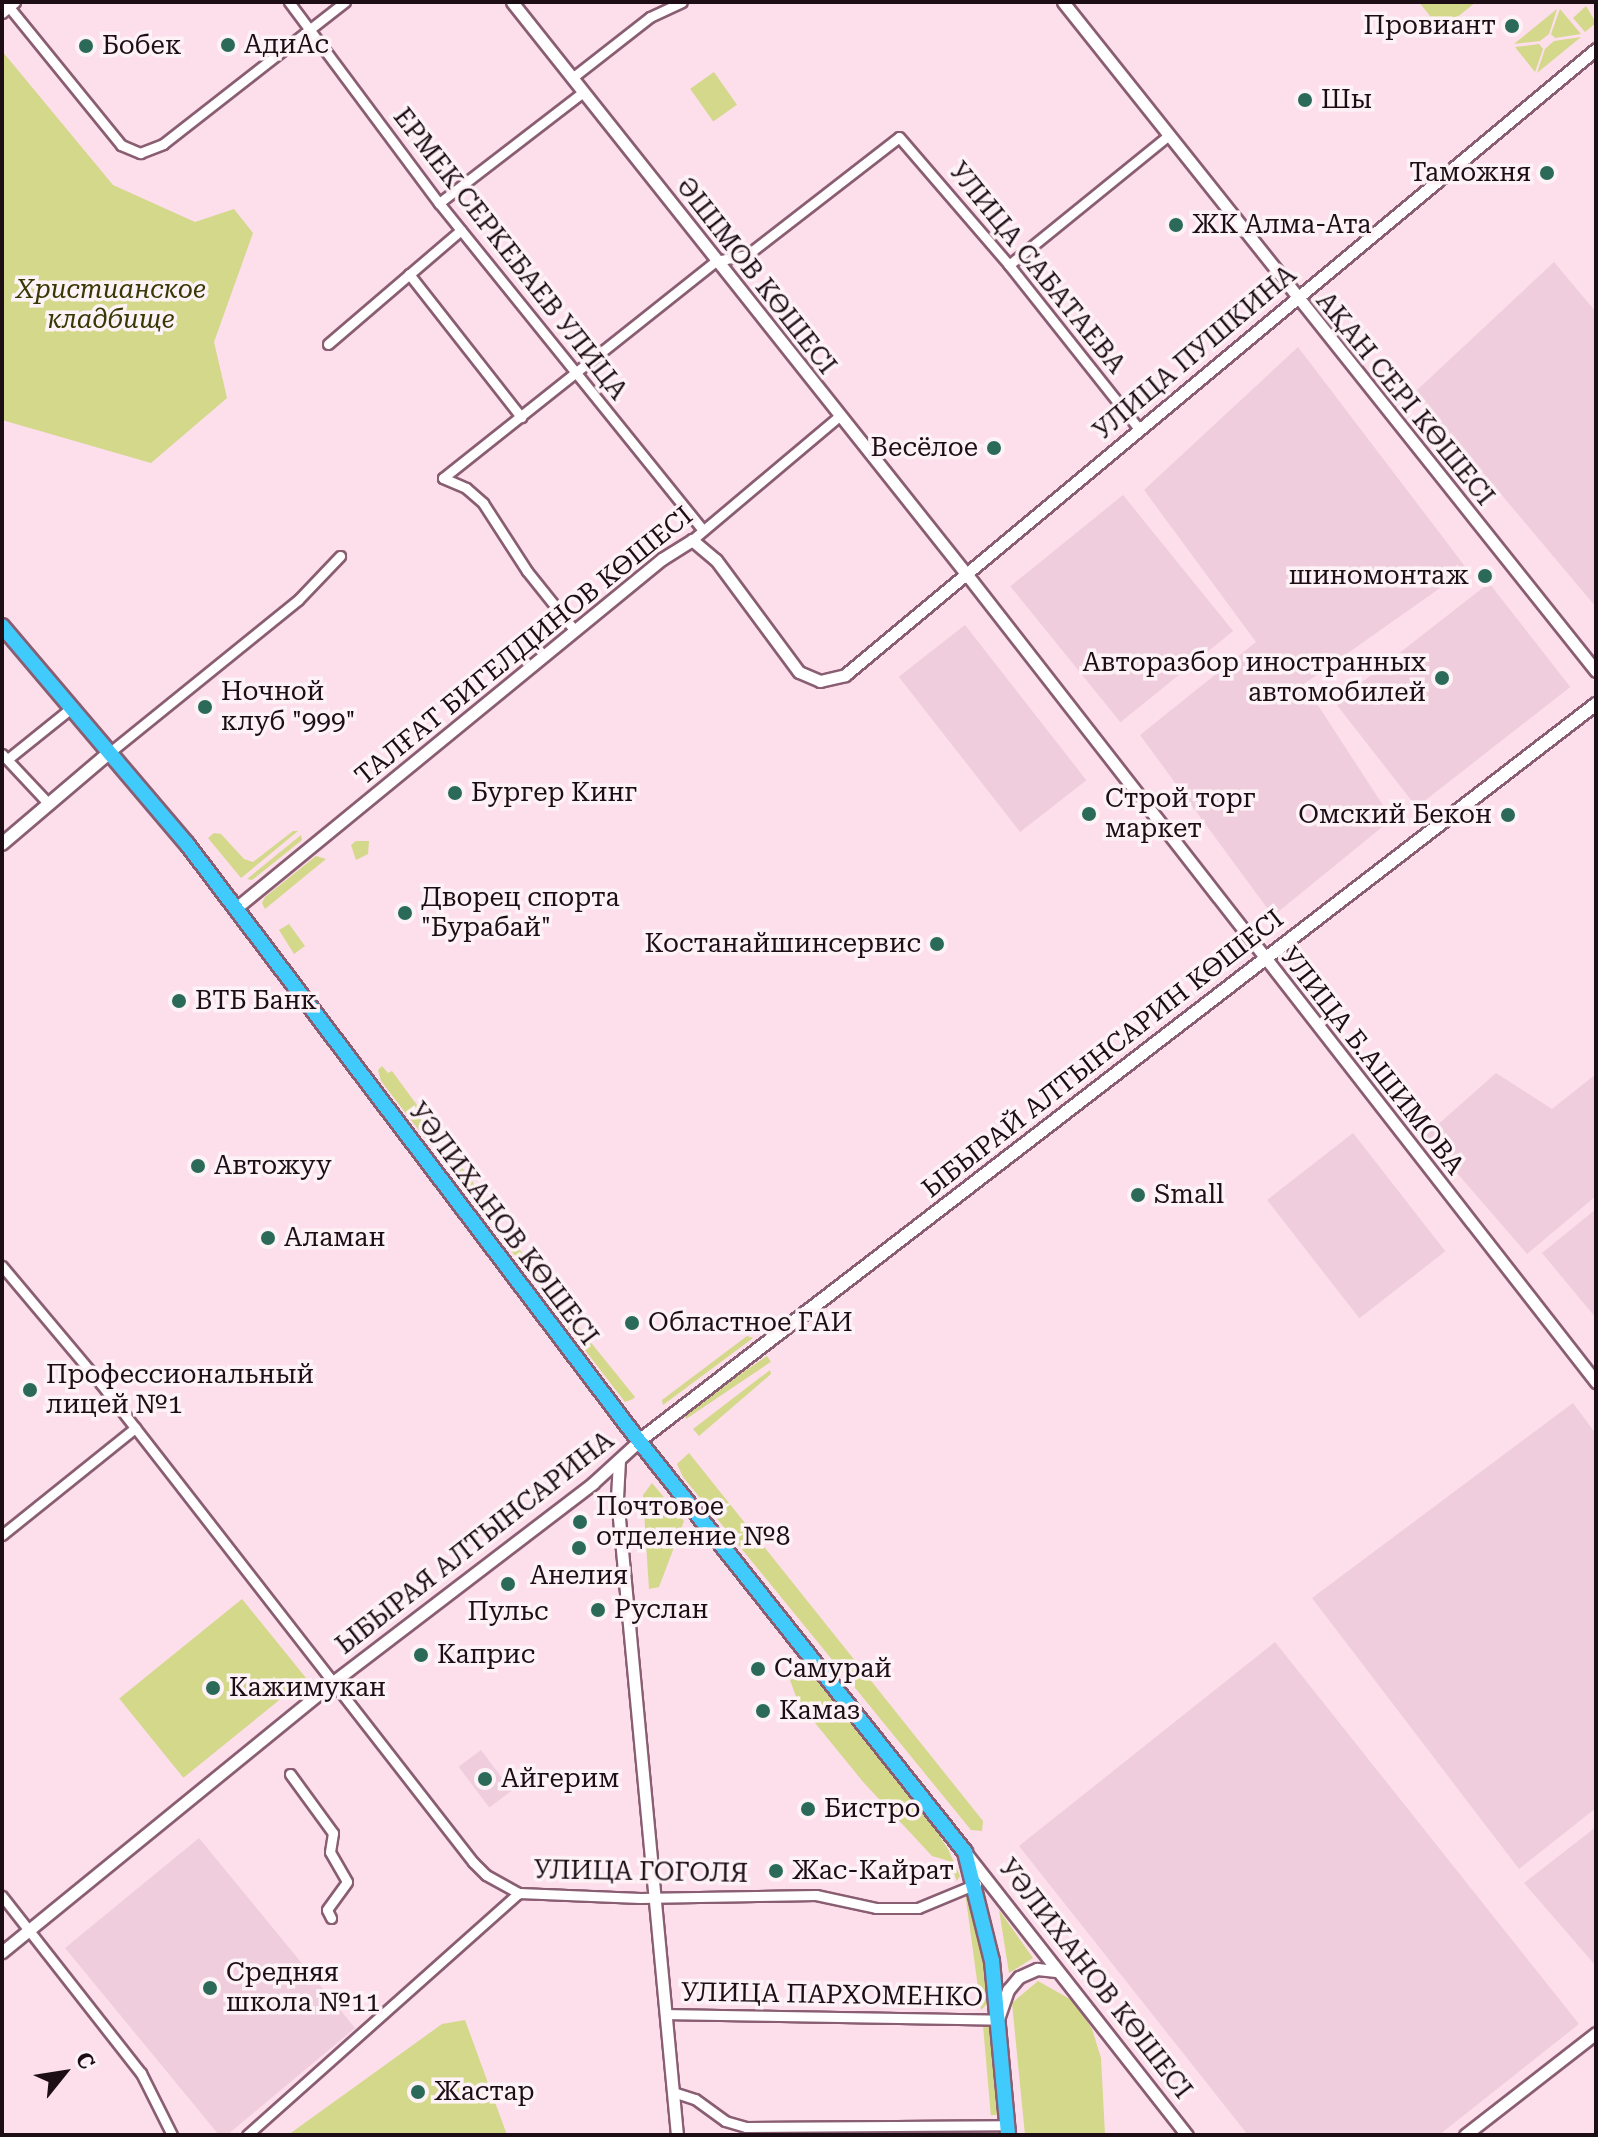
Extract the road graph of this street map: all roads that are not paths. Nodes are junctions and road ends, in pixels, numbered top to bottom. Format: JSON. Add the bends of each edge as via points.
{"nodes":[{"id":1,"x":289,"y":2,"type":"edge"},
{"id":2,"x":345,"y":2,"type":"edge"},
{"id":3,"x":512,"y":2,"type":"edge"},
{"id":4,"x":682,"y":2,"type":"edge"},
{"id":5,"x":1063,"y":2,"type":"edge"},
{"id":6,"x":8,"y":6,"type":"edge"},
{"id":7,"x":309,"y":30,"type":"junction"},
{"id":8,"x":1596,"y":49,"type":"edge"},
{"id":9,"x":572,"y":78,"type":"junction"},
{"id":10,"x":583,"y":92,"type":"junction"},
{"id":11,"x":1168,"y":136,"type":"junction"},
{"id":12,"x":439,"y":203,"type":"junction"},
{"id":13,"x":461,"y":230,"type":"junction"},
{"id":14,"x":716,"y":261,"type":"junction"},
{"id":15,"x":1009,"y":265,"type":"junction"},
{"id":16,"x":409,"y":274,"type":"junction"},
{"id":17,"x":1295,"y":297,"type":"junction"},
{"id":18,"x":328,"y":344,"type":"dead end"},
{"id":19,"x":575,"y":375,"type":"junction"},
{"id":20,"x":839,"y":416,"type":"junction"},
{"id":21,"x":521,"y":417,"type":"junction"},
{"id":22,"x":1139,"y":429,"type":"junction"},
{"id":23,"x":703,"y":530,"type":"junction"},
{"id":24,"x":692,"y":540,"type":"junction"},
{"id":25,"x":340,"y":556,"type":"dead end"},
{"id":26,"x":968,"y":576,"type":"junction"},
{"id":27,"x":2,"y":618,"type":"edge"},
{"id":28,"x":2,"y":626,"type":"edge"},
{"id":29,"x":575,"y":631,"type":"junction"},
{"id":30,"x":1596,"y":671,"type":"edge"},
{"id":31,"x":1596,"y":704,"type":"edge"},
{"id":32,"x":70,"y":709,"type":"junction"},
{"id":33,"x":109,"y":753,"type":"junction"},
{"id":34,"x":6,"y":756,"type":"edge"},
{"id":35,"x":49,"y":804,"type":"junction"},
{"id":36,"x":2,"y":844,"type":"edge"},
{"id":37,"x":236,"y":908,"type":"junction"},
{"id":38,"x":1264,"y":958,"type":"junction"},
{"id":39,"x":2,"y":1266,"type":"edge"},
{"id":40,"x":1596,"y":1382,"type":"edge"},
{"id":41,"x":135,"y":1428,"type":"junction"},
{"id":42,"x":639,"y":1441,"type":"junction"},
{"id":43,"x":619,"y":1460,"type":"junction"},
{"id":44,"x":2,"y":1535,"type":"edge"},
{"id":45,"x":333,"y":1682,"type":"junction"},
{"id":46,"x":290,"y":1774,"type":"dead end"},
{"id":47,"x":965,"y":1852,"type":"junction"},
{"id":48,"x":976,"y":1884,"type":"junction"},
{"id":49,"x":519,"y":1893,"type":"junction"},
{"id":50,"x":2,"y":1896,"type":"edge"},
{"id":51,"x":656,"y":1897,"type":"junction"},
{"id":52,"x":331,"y":1918,"type":"dead end"},
{"id":53,"x":31,"y":1929,"type":"junction"},
{"id":54,"x":2,"y":1952,"type":"edge"},
{"id":55,"x":1056,"y":1971,"type":"junction"},
{"id":56,"x":666,"y":2014,"type":"junction"},
{"id":57,"x":998,"y":2020,"type":"junction"},
{"id":58,"x":1596,"y":2033,"type":"edge"},
{"id":59,"x":673,"y":2092,"type":"junction"},
{"id":60,"x":1008,"y":2130,"type":"edge"},
{"id":61,"x":172,"y":2135,"type":"edge"},
{"id":62,"x":247,"y":2135,"type":"edge"},
{"id":63,"x":677,"y":2135,"type":"edge"},
{"id":64,"x":1187,"y":2135,"type":"edge"},
{"id":65,"x":1465,"y":2135,"type":"edge"}],
"edges":[{"from":1,"to":7,"type":"street","name":"ЕРМЕК СЕРКЕБАЕВ УЛИЦА"},
{"from":2,"to":7,"type":"street"},
{"from":3,"to":9,"type":"street","name":"ӘШІМОВ КӨШЕСІ"},
{"from":4,"to":9,"type":"street","via":[[650,17]]},
{"from":5,"to":11,"type":"street","name":"АҚАН СЕРІ КӨШЕСІ"},
{"from":6,"to":7,"type":"street","via":[[121,145],[133,152],[163,144]]},
{"from":7,"to":12,"type":"street","name":"ЕРМЕК СЕРКЕБАЕВ УЛИЦА"},
{"from":8,"to":17,"type":"street","name":"УЛИЦА ПУШКИНА"},
{"from":9,"to":10,"type":"street","name":"ӘШІМОВ КӨШЕСІ"},
{"from":10,"to":12,"type":"street"},
{"from":10,"to":14,"type":"street","name":"ӘШІМОВ КӨШЕСІ"},
{"from":11,"to":15,"type":"street"},
{"from":11,"to":17,"type":"street","name":"АҚАН СЕРІ КӨШЕСІ"},
{"from":12,"to":13,"type":"street","name":"ЕРМЕК СЕРКЕБАЕВ УЛИЦА"},
{"from":13,"to":16,"type":"street"},
{"from":13,"to":19,"type":"street","name":"ЕРМЕК СЕРКЕБАЕВ УЛИЦА"},
{"from":14,"to":15,"type":"street","name":"УЛИЦА САБАТАЕВА","via":[[747,255],[899,137]]},
{"from":14,"to":19,"type":"street"},
{"from":14,"to":20,"type":"street","name":"ӘШІМОВ КӨШЕСІ"},
{"from":15,"to":22,"type":"street","name":"УЛИЦА САБАТАЕВА"},
{"from":16,"to":18,"type":"street"},
{"from":16,"to":21,"type":"street"},
{"from":17,"to":22,"type":"street","name":"УЛИЦА ПУШКИНА"},
{"from":17,"to":30,"type":"street","name":"АҚАН СЕРІ КӨШЕСІ"},
{"from":19,"to":21,"type":"street"},
{"from":19,"to":23,"type":"street","name":"ЕРМЕК СЕРКЕБАЕВ УЛИЦА"},
{"from":20,"to":23,"type":"street","name":"ТАЛҒАТ БИГЕЛДИНОВ КӨШЕСІ"},
{"from":20,"to":26,"type":"street","name":"ӘШІМОВ КӨШЕСІ"},
{"from":21,"to":29,"type":"street","via":[[443,478],[483,503]]},
{"from":22,"to":26,"type":"street","name":"УЛИЦА ПУШКИНА"},
{"from":23,"to":24,"type":"street","name":"ТАЛҒАТ БИГЕЛДИНОВ КӨШЕСІ"},
{"from":24,"to":26,"type":"street","name":"УЛИЦА ПУШКИНА","via":[[716,560],[793,666],[820,681],[845,675]]},
{"from":24,"to":29,"type":"street","name":"ТАЛҒАТ БИГЕЛДИНОВ КӨШЕСІ"},
{"from":25,"to":33,"type":"street","via":[[298,600]]},
{"from":26,"to":38,"type":"street","name":"УЛИЦА Б.АШИМОВА"},
{"from":27,"to":33,"type":"highway"},
{"from":28,"to":32,"type":"highway","name":"УӘЛИХАНОВ КӨШЕСІ"},
{"from":29,"to":37,"type":"street","name":"ТАЛҒАТ БИГЕЛДИНОВ КӨШЕСІ"},
{"from":31,"to":38,"type":"main road","name":"ЫБЫРАЙ АЛТЫНСАРИН КӨШЕСІ"},
{"from":32,"to":33,"type":"highway","name":"УӘЛИХАНОВ КӨШЕСІ"},
{"from":32,"to":34,"type":"street"},
{"from":33,"to":35,"type":"main road"},
{"from":33,"to":37,"type":"highway","name":"УӘЛИХАНОВ КӨШЕСІ"},
{"from":34,"to":35,"type":"street"},
{"from":35,"to":36,"type":"main road"},
{"from":37,"to":42,"type":"highway","name":"УӘЛИХАНОВ КӨШЕСІ"},
{"from":38,"to":40,"type":"street","name":"УЛИЦА Б.АШИМОВА"},
{"from":38,"to":42,"type":"main road","name":"ЫБЫРАЙ АЛТЫНСАРИН КӨШЕСІ"},
{"from":39,"to":41,"type":"street"},
{"from":41,"to":44,"type":"street"},
{"from":41,"to":45,"type":"street"},
{"from":42,"to":43,"type":"street","name":"ЫБЫРАЯ АЛТЫНСАРИНА"},
{"from":42,"to":47,"type":"highway","name":"УӘЛИХАНОВ КӨШЕСІ"},
{"from":43,"to":45,"type":"street","name":"ЫБЫРАЯ АЛТЫНСАРИНА"},
{"from":43,"to":51,"type":"street","via":[[617,1497]]},
{"from":45,"to":49,"type":"street","via":[[473,1862]]},
{"from":45,"to":53,"type":"street","name":"ЫБЫРАЯ АЛТЫНСАРИНА"},
{"from":46,"to":52,"type":"street","via":[[333,1833],[330,1852],[347,1882],[327,1910]]},
{"from":47,"to":48,"type":"highway","name":"УӘЛИХАНОВ КӨШЕСІ"},
{"from":47,"to":55,"type":"street","name":"УӘЛИХАНОВ КӨШЕСІ"},
{"from":48,"to":51,"type":"street","name":"УЛИЦА ГОГОЛЯ","via":[[918,1908],[876,1908],[816,1895]]},
{"from":48,"to":57,"type":"highway","name":"УӘЛИХАНОВ КӨШЕСІ"},
{"from":49,"to":51,"type":"street","name":"УЛИЦА ГОГОЛЯ"},
{"from":49,"to":62,"type":"street","name":"УЛИЦА ГОГОЛЯ"},
{"from":50,"to":53,"type":"street"},
{"from":51,"to":56,"type":"street"},
{"from":53,"to":54,"type":"street","name":"ЫБЫРАЯ АЛТЫНСАРИНА"},
{"from":53,"to":61,"type":"street","via":[[141,2073]]},
{"from":55,"to":57,"type":"street","via":[[1037,1969],[1019,1977],[1008,1990]]},
{"from":55,"to":64,"type":"street","name":"УӘЛИХАНОВ КӨШЕСІ"},
{"from":56,"to":57,"type":"street","name":"УЛИЦА ПАРХОМЕНКО"},
{"from":56,"to":59,"type":"street"},
{"from":57,"to":60,"type":"highway","name":"УӘЛИХАНОВ КӨШЕСІ"},
{"from":58,"to":65,"type":"street"},
{"from":59,"to":60,"type":"street","via":[[746,2127]]},
{"from":59,"to":63,"type":"street"}]}
